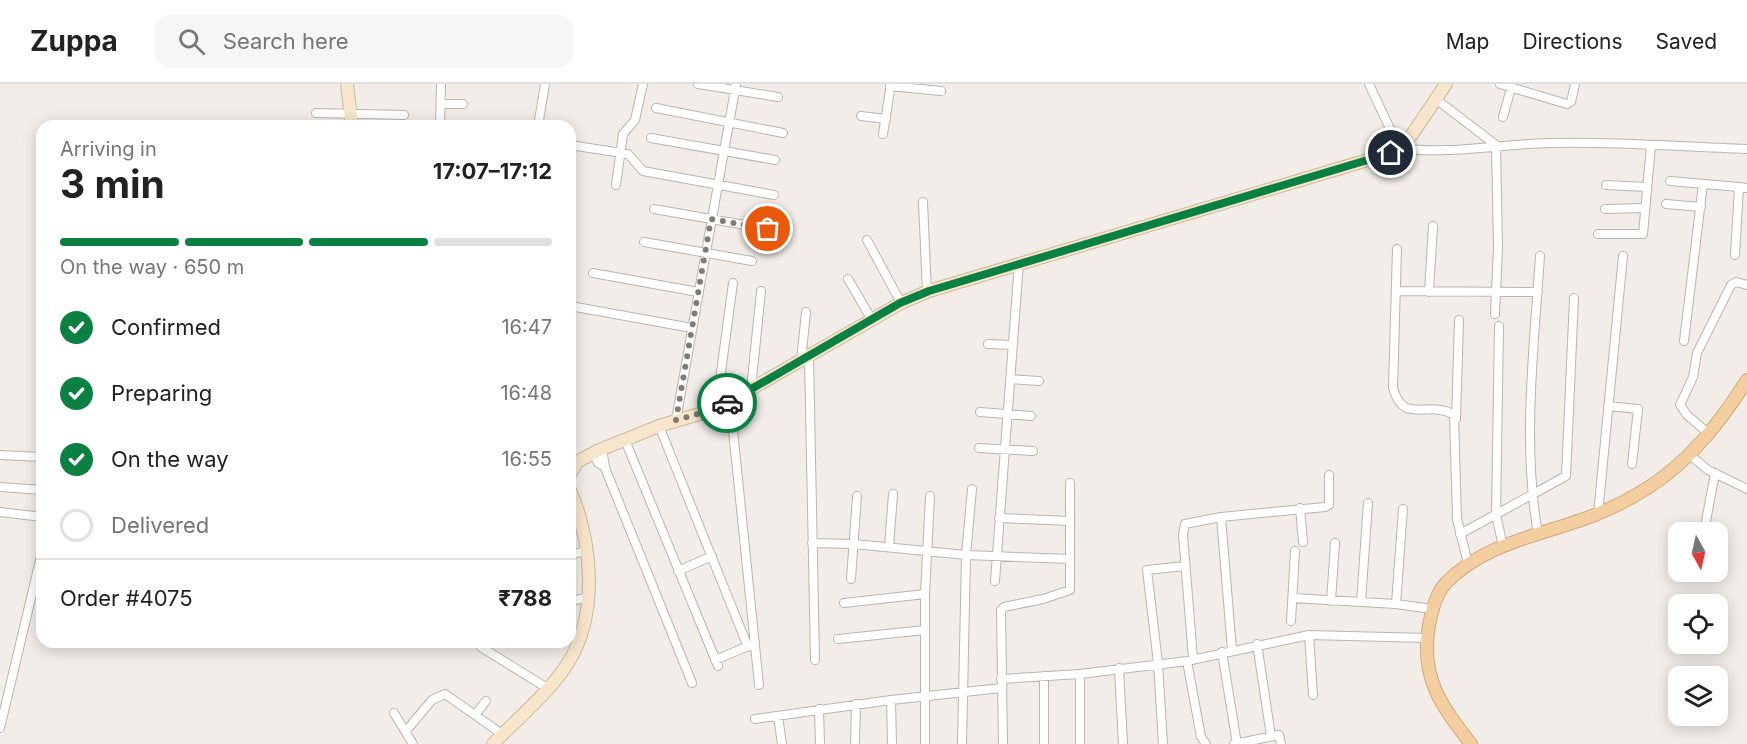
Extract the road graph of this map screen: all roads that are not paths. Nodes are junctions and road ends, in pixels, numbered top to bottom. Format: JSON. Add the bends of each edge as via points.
{"nodes":[{"id":1,"x":347,"y":84,"type":"edge"},
{"id":2,"x":441,"y":84,"type":"edge"},
{"id":3,"x":545,"y":84,"type":"edge"},
{"id":4,"x":644,"y":84,"type":"edge"},
{"id":5,"x":698,"y":84,"type":"edge"},
{"id":6,"x":1369,"y":84,"type":"edge"},
{"id":7,"x":1446,"y":84,"type":"edge"},
{"id":8,"x":1500,"y":84,"type":"edge"},
{"id":9,"x":1575,"y":84,"type":"edge"},
{"id":10,"x":891,"y":85,"type":"edge"},
{"id":11,"x":735,"y":87,"type":"edge"},
{"id":12,"x":1512,"y":88,"type":"junction"},
{"id":13,"x":941,"y":91,"type":"dead end"},
{"id":14,"x":778,"y":97,"type":"dead end"},
{"id":15,"x":1437,"y":100,"type":"junction"},
{"id":16,"x":441,"y":104,"type":"junction"},
{"id":17,"x":463,"y":104,"type":"dead end"},
{"id":18,"x":656,"y":108,"type":"dead end"},
{"id":19,"x":316,"y":113,"type":"dead end"},
{"id":20,"x":404,"y":115,"type":"dead end"},
{"id":21,"x":861,"y":116,"type":"dead end"},
{"id":22,"x":1503,"y":117,"type":"dead end"},
{"id":23,"x":886,"y":119,"type":"junction"},
{"id":24,"x":347,"y":120,"type":"edge"},
{"id":25,"x":351,"y":120,"type":"edge"},
{"id":26,"x":360,"y":120,"type":"edge"},
{"id":27,"x":441,"y":120,"type":"edge"},
{"id":28,"x":539,"y":120,"type":"edge"},
{"id":29,"x":729,"y":124,"type":"junction"},
{"id":30,"x":783,"y":133,"type":"dead end"},
{"id":31,"x":883,"y":134,"type":"dead end"},
{"id":32,"x":651,"y":138,"type":"dead end"},
{"id":33,"x":1496,"y":145,"type":"junction"},
{"id":34,"x":576,"y":146,"type":"edge"},
{"id":35,"x":1651,"y":147,"type":"junction"},
{"id":36,"x":1399,"y":148,"type":"junction"},
{"id":37,"x":1747,"y":149,"type":"edge"},
{"id":38,"x":723,"y":151,"type":"junction"},
{"id":39,"x":620,"y":153,"type":"junction"},
{"id":40,"x":775,"y":160,"type":"dead end"},
{"id":41,"x":1670,"y":181,"type":"dead end"},
{"id":42,"x":1703,"y":184,"type":"junction"},
{"id":43,"x":616,"y":185,"type":"dead end"},
{"id":44,"x":1606,"y":185,"type":"dead end"},
{"id":45,"x":717,"y":186,"type":"junction"},
{"id":46,"x":1647,"y":187,"type":"junction"},
{"id":47,"x":1743,"y":188,"type":"edge"},
{"id":48,"x":774,"y":195,"type":"dead end"},
{"id":49,"x":923,"y":202,"type":"dead end"},
{"id":50,"x":1666,"y":204,"type":"dead end"},
{"id":51,"x":1701,"y":207,"type":"junction"},
{"id":52,"x":1605,"y":208,"type":"dead end"},
{"id":53,"x":1645,"y":208,"type":"junction"},
{"id":54,"x":654,"y":209,"type":"dead end"},
{"id":55,"x":711,"y":219,"type":"junction"},
{"id":56,"x":1433,"y":226,"type":"dead end"},
{"id":57,"x":768,"y":229,"type":"dead end"},
{"id":58,"x":1598,"y":234,"type":"dead end"},
{"id":59,"x":867,"y":240,"type":"dead end"},
{"id":60,"x":644,"y":242,"type":"dead end"},
{"id":61,"x":1397,"y":249,"type":"dead end"},
{"id":62,"x":705,"y":253,"type":"junction"},
{"id":63,"x":1735,"y":255,"type":"dead end"},
{"id":64,"x":1540,"y":256,"type":"dead end"},
{"id":65,"x":1623,"y":256,"type":"dead end"},
{"id":66,"x":752,"y":261,"type":"dead end"},
{"id":67,"x":1019,"y":263,"type":"junction"},
{"id":68,"x":593,"y":273,"type":"dead end"},
{"id":69,"x":848,"y":279,"type":"dead end"},
{"id":70,"x":733,"y":283,"type":"dead end"},
{"id":71,"x":1747,"y":285,"type":"edge"},
{"id":72,"x":761,"y":291,"type":"dead end"},
{"id":73,"x":1397,"y":291,"type":"junction"},
{"id":74,"x":698,"y":292,"type":"junction"},
{"id":75,"x":927,"y":292,"type":"junction"},
{"id":76,"x":1429,"y":292,"type":"junction"},
{"id":77,"x":1496,"y":292,"type":"junction"},
{"id":78,"x":1538,"y":292,"type":"junction"},
{"id":79,"x":1574,"y":298,"type":"dead end"},
{"id":80,"x":900,"y":303,"type":"junction"},
{"id":81,"x":576,"y":307,"type":"edge"},
{"id":82,"x":806,"y":312,"type":"dead end"},
{"id":83,"x":1495,"y":314,"type":"dead end"},
{"id":84,"x":872,"y":320,"type":"junction"},
{"id":85,"x":1459,"y":320,"type":"dead end"},
{"id":86,"x":1498,"y":326,"type":"dead end"},
{"id":87,"x":692,"y":328,"type":"junction"},
{"id":88,"x":1684,"y":341,"type":"dead end"},
{"id":89,"x":988,"y":344,"type":"dead end"},
{"id":90,"x":1012,"y":345,"type":"junction"},
{"id":91,"x":805,"y":358,"type":"junction"},
{"id":92,"x":1010,"y":380,"type":"junction"},
{"id":93,"x":1747,"y":380,"type":"edge"},
{"id":94,"x":1039,"y":381,"type":"dead end"},
{"id":95,"x":751,"y":389,"type":"junction"},
{"id":96,"x":730,"y":401,"type":"junction"},
{"id":97,"x":1608,"y":406,"type":"junction"},
{"id":98,"x":716,"y":409,"type":"junction"},
{"id":99,"x":980,"y":412,"type":"dead end"},
{"id":100,"x":1007,"y":413,"type":"junction"},
{"id":101,"x":1031,"y":416,"type":"dead end"},
{"id":102,"x":676,"y":420,"type":"junction"},
{"id":103,"x":1456,"y":420,"type":"junction"},
{"id":104,"x":659,"y":426,"type":"junction"},
{"id":105,"x":1708,"y":433,"type":"junction"},
{"id":106,"x":625,"y":440,"type":"junction"},
{"id":107,"x":979,"y":448,"type":"dead end"},
{"id":108,"x":1004,"y":449,"type":"junction"},
{"id":109,"x":597,"y":451,"type":"junction"},
{"id":110,"x":1033,"y":451,"type":"dead end"},
{"id":111,"x":0,"y":454,"type":"edge"},
{"id":112,"x":1690,"y":455,"type":"junction"},
{"id":113,"x":36,"y":457,"type":"edge"},
{"id":114,"x":576,"y":464,"type":"edge"},
{"id":115,"x":1632,"y":464,"type":"dead end"},
{"id":116,"x":1715,"y":473,"type":"junction"},
{"id":117,"x":1329,"y":475,"type":"dead end"},
{"id":118,"x":1070,"y":483,"type":"dead end"},
{"id":119,"x":0,"y":487,"type":"edge"},
{"id":120,"x":972,"y":489,"type":"dead end"},
{"id":121,"x":1747,"y":489,"type":"edge"},
{"id":122,"x":36,"y":490,"type":"edge"},
{"id":123,"x":893,"y":494,"type":"dead end"},
{"id":124,"x":857,"y":496,"type":"dead end"},
{"id":125,"x":930,"y":496,"type":"dead end"},
{"id":126,"x":1531,"y":496,"type":"junction"},
{"id":127,"x":1368,"y":503,"type":"dead end"},
{"id":128,"x":1300,"y":508,"type":"junction"},
{"id":129,"x":1403,"y":509,"type":"dead end"},
{"id":130,"x":0,"y":512,"type":"edge"},
{"id":131,"x":1598,"y":514,"type":"junction"},
{"id":132,"x":1496,"y":515,"type":"junction"},
{"id":133,"x":36,"y":516,"type":"edge"},
{"id":134,"x":1221,"y":517,"type":"junction"},
{"id":135,"x":999,"y":518,"type":"junction"},
{"id":136,"x":1070,"y":521,"type":"junction"},
{"id":137,"x":1706,"y":522,"type":"edge"},
{"id":138,"x":576,"y":523,"type":"edge"},
{"id":139,"x":1460,"y":534,"type":"junction"},
{"id":140,"x":1538,"y":534,"type":"junction"},
{"id":141,"x":1303,"y":542,"type":"dead end"},
{"id":142,"x":812,"y":543,"type":"junction"},
{"id":143,"x":1335,"y":543,"type":"dead end"},
{"id":144,"x":855,"y":544,"type":"junction"},
{"id":145,"x":1503,"y":546,"type":"junction"},
{"id":146,"x":889,"y":547,"type":"junction"},
{"id":147,"x":927,"y":550,"type":"junction"},
{"id":148,"x":585,"y":551,"type":"junction"},
{"id":149,"x":1294,"y":551,"type":"dead end"},
{"id":150,"x":576,"y":553,"type":"edge"},
{"id":151,"x":966,"y":555,"type":"junction"},
{"id":152,"x":996,"y":555,"type":"junction"},
{"id":153,"x":712,"y":556,"type":"junction"},
{"id":154,"x":1070,"y":559,"type":"junction"},
{"id":155,"x":1468,"y":564,"type":"junction"},
{"id":156,"x":1185,"y":566,"type":"junction"},
{"id":157,"x":678,"y":571,"type":"junction"},
{"id":158,"x":36,"y":577,"type":"edge"},
{"id":159,"x":851,"y":579,"type":"dead end"},
{"id":160,"x":995,"y":581,"type":"dead end"},
{"id":161,"x":925,"y":594,"type":"junction"},
{"id":162,"x":590,"y":597,"type":"junction"},
{"id":163,"x":1293,"y":598,"type":"junction"},
{"id":164,"x":576,"y":600,"type":"edge"},
{"id":165,"x":1331,"y":601,"type":"junction"},
{"id":166,"x":1361,"y":602,"type":"junction"},
{"id":167,"x":844,"y":603,"type":"dead end"},
{"id":168,"x":1396,"y":604,"type":"junction"},
{"id":169,"x":1432,"y":609,"type":"junction"},
{"id":170,"x":1291,"y":621,"type":"dead end"},
{"id":171,"x":925,"y":630,"type":"junction"},
{"id":172,"x":1309,"y":634,"type":"junction"},
{"id":173,"x":1427,"y":638,"type":"junction"},
{"id":174,"x":838,"y":639,"type":"dead end"},
{"id":175,"x":576,"y":644,"type":"edge"},
{"id":176,"x":1257,"y":644,"type":"junction"},
{"id":177,"x":751,"y":645,"type":"junction"},
{"id":178,"x":483,"y":648,"type":"edge"},
{"id":179,"x":574,"y":648,"type":"edge"},
{"id":180,"x":1233,"y":650,"type":"junction"},
{"id":181,"x":1222,"y":652,"type":"junction"},
{"id":182,"x":815,"y":660,"type":"dead end"},
{"id":183,"x":1190,"y":660,"type":"junction"},
{"id":184,"x":1158,"y":663,"type":"junction"},
{"id":185,"x":1119,"y":668,"type":"junction"},
{"id":186,"x":1080,"y":674,"type":"junction"},
{"id":187,"x":1044,"y":676,"type":"junction"},
{"id":188,"x":692,"y":683,"type":"dead end"},
{"id":189,"x":1001,"y":683,"type":"junction"},
{"id":190,"x":759,"y":685,"type":"dead end"},
{"id":191,"x":547,"y":688,"type":"junction"},
{"id":192,"x":962,"y":693,"type":"junction"},
{"id":193,"x":1312,"y":695,"type":"dead end"},
{"id":194,"x":926,"y":696,"type":"junction"},
{"id":195,"x":891,"y":700,"type":"junction"},
{"id":196,"x":486,"y":701,"type":"dead end"},
{"id":197,"x":856,"y":704,"type":"junction"},
{"id":198,"x":819,"y":709,"type":"junction"},
{"id":199,"x":394,"y":713,"type":"dead end"},
{"id":200,"x":475,"y":715,"type":"junction"},
{"id":201,"x":778,"y":716,"type":"junction"},
{"id":202,"x":755,"y":720,"type":"dead end"},
{"id":203,"x":0,"y":728,"type":"edge"},
{"id":204,"x":406,"y":731,"type":"junction"},
{"id":205,"x":1271,"y":736,"type":"junction"},
{"id":206,"x":498,"y":739,"type":"edge"},
{"id":207,"x":413,"y":744,"type":"edge"},
{"id":208,"x":782,"y":744,"type":"edge"},
{"id":209,"x":820,"y":744,"type":"edge"},
{"id":210,"x":855,"y":744,"type":"edge"},
{"id":211,"x":892,"y":744,"type":"edge"},
{"id":212,"x":926,"y":744,"type":"edge"},
{"id":213,"x":962,"y":744,"type":"edge"},
{"id":214,"x":1003,"y":744,"type":"edge"},
{"id":215,"x":1044,"y":744,"type":"edge"},
{"id":216,"x":1080,"y":744,"type":"edge"},
{"id":217,"x":1123,"y":744,"type":"edge"},
{"id":218,"x":1163,"y":744,"type":"edge"},
{"id":219,"x":1206,"y":744,"type":"edge"},
{"id":220,"x":1236,"y":744,"type":"edge"},
{"id":221,"x":1281,"y":744,"type":"edge"},
{"id":222,"x":1471,"y":744,"type":"edge"}],
"edges":[{"from":1,"to":25,"type":"street"},
{"from":2,"to":16,"type":"street"},
{"from":3,"to":28,"type":"street"},
{"from":4,"to":39,"type":"street","via":[[635,120],[623,134]]},
{"from":5,"to":11,"type":"street"},
{"from":6,"to":36,"type":"street"},
{"from":7,"to":15,"type":"street"},
{"from":8,"to":12,"type":"street"},
{"from":9,"to":12,"type":"street","via":[[1567,104]]},
{"from":10,"to":13,"type":"street"},
{"from":10,"to":23,"type":"street"},
{"from":11,"to":14,"type":"street"},
{"from":11,"to":29,"type":"street"},
{"from":12,"to":22,"type":"street"},
{"from":15,"to":33,"type":"street"},
{"from":15,"to":36,"type":"street"},
{"from":16,"to":17,"type":"street"},
{"from":16,"to":27,"type":"street"},
{"from":18,"to":29,"type":"street"},
{"from":19,"to":24,"type":"street"},
{"from":20,"to":26,"type":"street"},
{"from":21,"to":23,"type":"street"},
{"from":23,"to":31,"type":"street"},
{"from":29,"to":30,"type":"street"},
{"from":29,"to":38,"type":"street"},
{"from":32,"to":38,"type":"street"},
{"from":33,"to":35,"type":"street","via":[[1552,142]]},
{"from":33,"to":36,"type":"street","via":[[1461,151]]},
{"from":33,"to":77,"type":"street"},
{"from":34,"to":39,"type":"street"},
{"from":35,"to":37,"type":"street"},
{"from":35,"to":46,"type":"street"},
{"from":36,"to":67,"type":"street"},
{"from":38,"to":40,"type":"street"},
{"from":38,"to":45,"type":"street"},
{"from":39,"to":43,"type":"street"},
{"from":39,"to":45,"type":"street","via":[[633,157],[642,171]]},
{"from":41,"to":42,"type":"street"},
{"from":42,"to":47,"type":"street"},
{"from":42,"to":51,"type":"street"},
{"from":44,"to":46,"type":"street"},
{"from":45,"to":48,"type":"street"},
{"from":45,"to":55,"type":"street"},
{"from":46,"to":53,"type":"street"},
{"from":47,"to":63,"type":"street"},
{"from":49,"to":75,"type":"street"},
{"from":50,"to":51,"type":"street"},
{"from":51,"to":88,"type":"street"},
{"from":52,"to":53,"type":"street"},
{"from":53,"to":58,"type":"street","via":[[1641,235]]},
{"from":54,"to":55,"type":"street"},
{"from":55,"to":57,"type":"street"},
{"from":55,"to":62,"type":"street"},
{"from":56,"to":76,"type":"street"},
{"from":59,"to":80,"type":"street"},
{"from":60,"to":62,"type":"street"},
{"from":61,"to":73,"type":"street"},
{"from":62,"to":66,"type":"street"},
{"from":62,"to":74,"type":"street"},
{"from":64,"to":78,"type":"street"},
{"from":65,"to":97,"type":"street"},
{"from":67,"to":75,"type":"street"},
{"from":67,"to":90,"type":"street"},
{"from":68,"to":74,"type":"street"},
{"from":69,"to":84,"type":"street"},
{"from":70,"to":98,"type":"street"},
{"from":71,"to":105,"type":"street","via":[[1731,285],[1697,353],[1693,377],[1680,400],[1687,415]]},
{"from":72,"to":95,"type":"street"},
{"from":73,"to":76,"type":"street"},
{"from":73,"to":103,"type":"street","via":[[1393,388],[1396,400],[1407,409],[1449,412]]},
{"from":74,"to":87,"type":"street"},
{"from":75,"to":80,"type":"street"},
{"from":76,"to":77,"type":"street"},
{"from":77,"to":78,"type":"street"},
{"from":77,"to":83,"type":"street"},
{"from":78,"to":126,"type":"street"},
{"from":79,"to":126,"type":"street","via":[[1566,476]]},
{"from":80,"to":84,"type":"street"},
{"from":81,"to":87,"type":"street"},
{"from":82,"to":91,"type":"street"},
{"from":84,"to":91,"type":"street"},
{"from":85,"to":103,"type":"street"},
{"from":86,"to":132,"type":"street"},
{"from":87,"to":102,"type":"street"},
{"from":89,"to":90,"type":"street"},
{"from":90,"to":92,"type":"street"},
{"from":91,"to":95,"type":"street"},
{"from":91,"to":142,"type":"street"},
{"from":92,"to":94,"type":"street"},
{"from":92,"to":100,"type":"street"},
{"from":93,"to":105,"type":"main road"},
{"from":95,"to":96,"type":"street"},
{"from":96,"to":98,"type":"street"},
{"from":96,"to":177,"type":"street"},
{"from":97,"to":115,"type":"street","via":[[1638,409]]},
{"from":97,"to":131,"type":"street"},
{"from":98,"to":102,"type":"street"},
{"from":99,"to":100,"type":"street"},
{"from":100,"to":101,"type":"street"},
{"from":100,"to":108,"type":"street"},
{"from":102,"to":104,"type":"street"},
{"from":103,"to":139,"type":"street"},
{"from":104,"to":106,"type":"street"},
{"from":104,"to":153,"type":"street"},
{"from":105,"to":112,"type":"main road"},
{"from":106,"to":109,"type":"street"},
{"from":106,"to":157,"type":"street"},
{"from":107,"to":108,"type":"street"},
{"from":108,"to":110,"type":"street"},
{"from":108,"to":135,"type":"street"},
{"from":109,"to":114,"type":"street"},
{"from":109,"to":188,"type":"street","via":[[598,463],[605,468]]},
{"from":111,"to":113,"type":"street"},
{"from":112,"to":116,"type":"street"},
{"from":112,"to":131,"type":"main road","via":[[1650,486]]},
{"from":116,"to":121,"type":"street"},
{"from":116,"to":137,"type":"street"},
{"from":117,"to":128,"type":"street","via":[[1329,505]]},
{"from":118,"to":136,"type":"street"},
{"from":119,"to":122,"type":"street"},
{"from":120,"to":151,"type":"street"},
{"from":123,"to":146,"type":"street"},
{"from":124,"to":144,"type":"street"},
{"from":125,"to":147,"type":"street"},
{"from":126,"to":132,"type":"street"},
{"from":126,"to":140,"type":"street"},
{"from":127,"to":166,"type":"street"},
{"from":128,"to":134,"type":"street"},
{"from":128,"to":141,"type":"street"},
{"from":129,"to":168,"type":"street"},
{"from":130,"to":133,"type":"street"},
{"from":131,"to":140,"type":"main road"},
{"from":132,"to":139,"type":"street"},
{"from":132,"to":145,"type":"street"},
{"from":134,"to":156,"type":"street","via":[[1185,524]]},
{"from":134,"to":180,"type":"street"},
{"from":135,"to":136,"type":"street"},
{"from":135,"to":152,"type":"street"},
{"from":136,"to":154,"type":"street"},
{"from":138,"to":148,"type":"street"},
{"from":139,"to":155,"type":"street"},
{"from":140,"to":145,"type":"main road"},
{"from":142,"to":144,"type":"street"},
{"from":142,"to":182,"type":"street"},
{"from":143,"to":165,"type":"street"},
{"from":144,"to":146,"type":"street"},
{"from":144,"to":159,"type":"street"},
{"from":145,"to":155,"type":"main road"},
{"from":146,"to":147,"type":"street"},
{"from":147,"to":151,"type":"street"},
{"from":147,"to":161,"type":"street"},
{"from":148,"to":150,"type":"street"},
{"from":148,"to":162,"type":"street"},
{"from":149,"to":163,"type":"street"},
{"from":151,"to":152,"type":"street"},
{"from":151,"to":192,"type":"street"},
{"from":152,"to":154,"type":"street"},
{"from":152,"to":160,"type":"street"},
{"from":153,"to":157,"type":"street"},
{"from":153,"to":177,"type":"street"},
{"from":154,"to":189,"type":"street","via":[[1069,590],[1002,608]]},
{"from":155,"to":169,"type":"main road","via":[[1444,585]]},
{"from":156,"to":183,"type":"street"},
{"from":156,"to":184,"type":"street","via":[[1147,570]]},
{"from":157,"to":177,"type":"street","via":[[716,663]]},
{"from":158,"to":203,"type":"street"},
{"from":161,"to":167,"type":"street"},
{"from":161,"to":171,"type":"street"},
{"from":162,"to":164,"type":"street"},
{"from":162,"to":175,"type":"street"},
{"from":163,"to":165,"type":"street"},
{"from":163,"to":170,"type":"street"},
{"from":165,"to":166,"type":"street"},
{"from":166,"to":168,"type":"street"},
{"from":168,"to":169,"type":"street"},
{"from":169,"to":173,"type":"main road"},
{"from":171,"to":174,"type":"street"},
{"from":171,"to":194,"type":"street"},
{"from":172,"to":173,"type":"street"},
{"from":172,"to":176,"type":"street"},
{"from":172,"to":193,"type":"street"},
{"from":173,"to":222,"type":"main road","via":[[1426,669],[1447,712]]},
{"from":176,"to":180,"type":"street"},
{"from":176,"to":205,"type":"street"},
{"from":177,"to":190,"type":"street"},
{"from":178,"to":191,"type":"street"},
{"from":179,"to":191,"type":"street","via":[[569,662]]},
{"from":180,"to":181,"type":"street"},
{"from":181,"to":183,"type":"street"},
{"from":181,"to":220,"type":"street"},
{"from":183,"to":184,"type":"street"},
{"from":183,"to":219,"type":"street","via":[[1201,737]]},
{"from":184,"to":185,"type":"street"},
{"from":184,"to":218,"type":"street"},
{"from":185,"to":186,"type":"street"},
{"from":185,"to":217,"type":"street"},
{"from":186,"to":187,"type":"street"},
{"from":186,"to":216,"type":"street"},
{"from":187,"to":189,"type":"street"},
{"from":187,"to":215,"type":"street"},
{"from":189,"to":192,"type":"street"},
{"from":189,"to":214,"type":"street"},
{"from":191,"to":206,"type":"street"},
{"from":192,"to":194,"type":"street"},
{"from":192,"to":213,"type":"street"},
{"from":194,"to":195,"type":"street"},
{"from":194,"to":212,"type":"street"},
{"from":195,"to":197,"type":"street"},
{"from":195,"to":211,"type":"street"},
{"from":196,"to":200,"type":"street"},
{"from":197,"to":198,"type":"street"},
{"from":197,"to":210,"type":"street"},
{"from":198,"to":201,"type":"street"},
{"from":198,"to":209,"type":"street"},
{"from":199,"to":204,"type":"street"},
{"from":200,"to":204,"type":"street","via":[[440,694]]},
{"from":200,"to":206,"type":"street"},
{"from":201,"to":202,"type":"street"},
{"from":201,"to":208,"type":"street"},
{"from":204,"to":207,"type":"street"},
{"from":205,"to":220,"type":"street"},
{"from":205,"to":221,"type":"street","via":[[1279,735]]}]}
